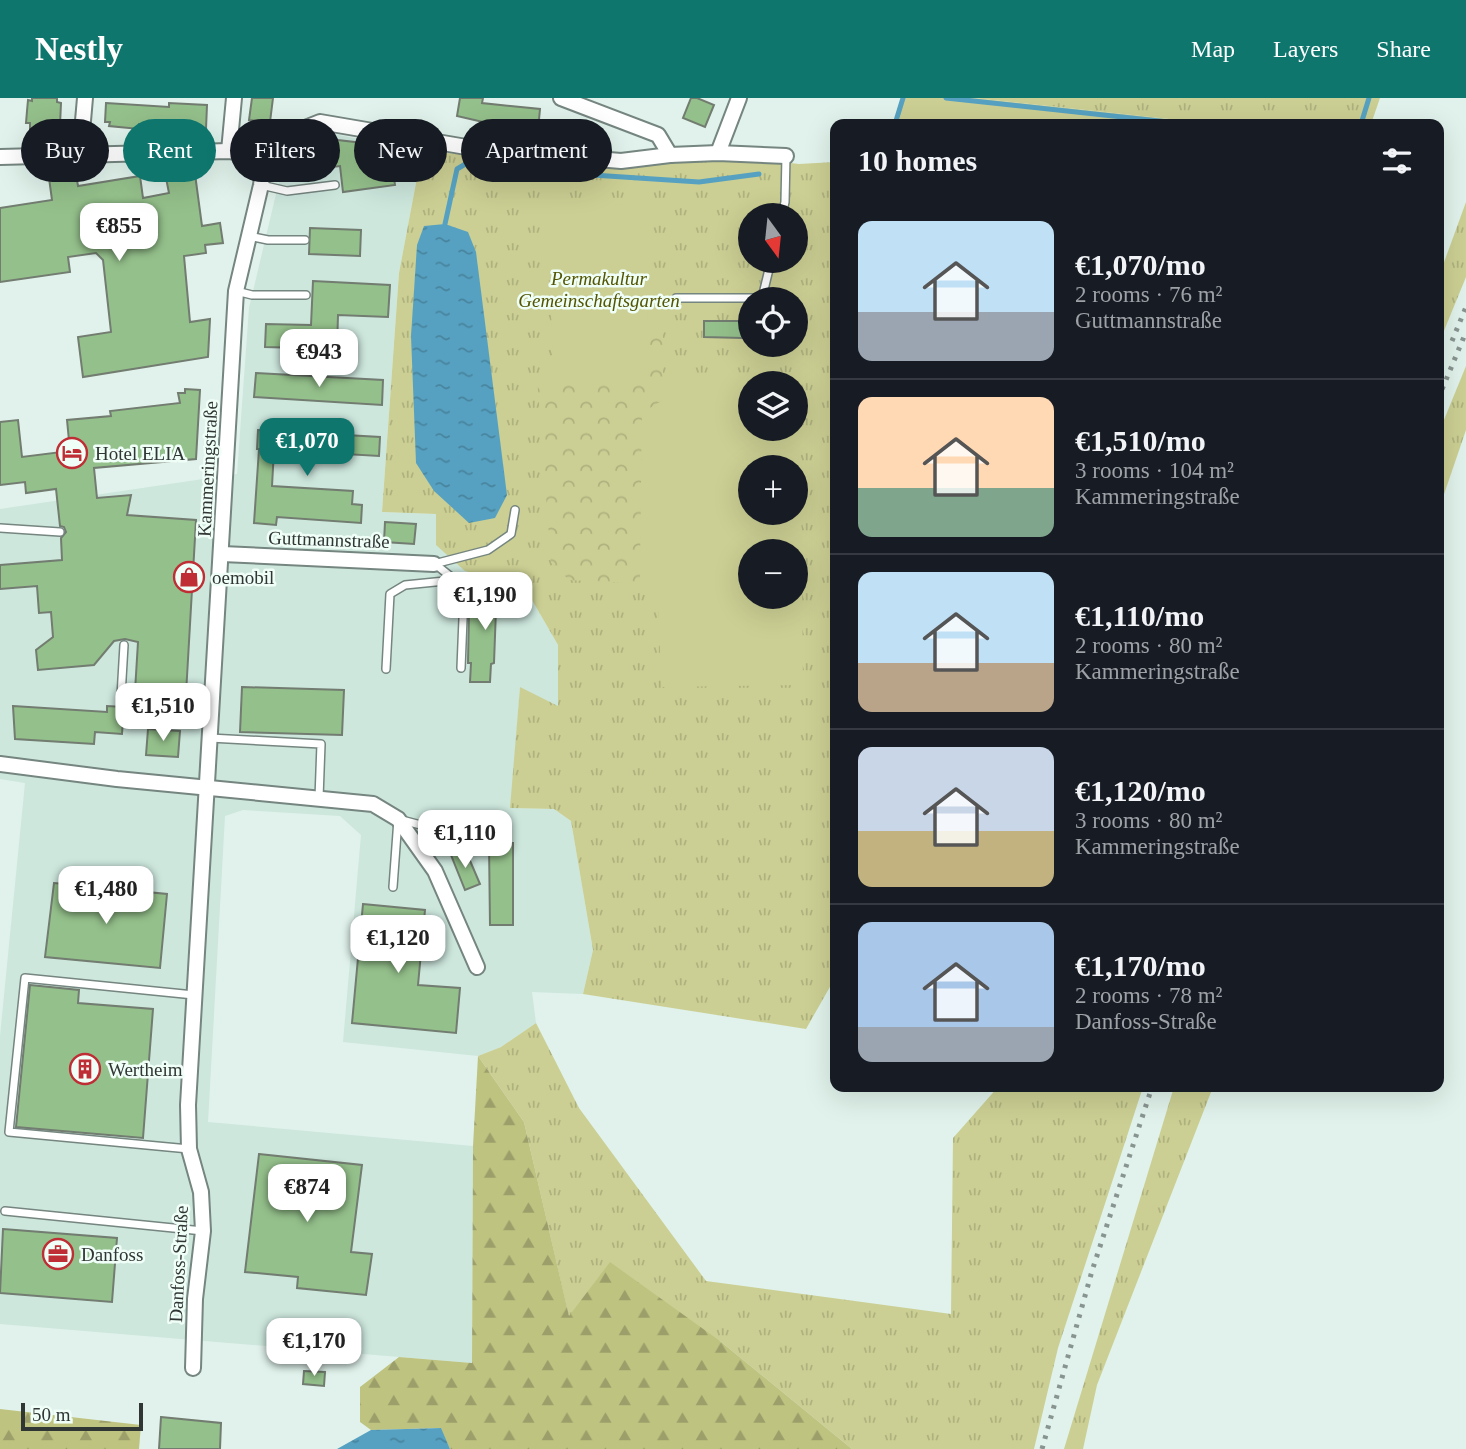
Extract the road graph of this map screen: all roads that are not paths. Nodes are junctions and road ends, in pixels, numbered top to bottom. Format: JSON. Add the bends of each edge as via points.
{"nodes":[{"id":1,"x":85,"y":98,"type":"edge"},
{"id":2,"x":234,"y":98,"type":"edge"},
{"id":3,"x":561,"y":98,"type":"edge"},
{"id":4,"x":738,"y":98,"type":"edge"},
{"id":5,"x":83,"y":119,"type":"edge"},
{"id":6,"x":340,"y":125,"type":"edge"},
{"id":7,"x":229,"y":151,"type":"joint"},
{"id":8,"x":718,"y":153,"type":"junction"},
{"id":9,"x":109,"y":154,"type":"edge"},
{"id":10,"x":670,"y":155,"type":"junction"},
{"id":11,"x":21,"y":156,"type":"edge"},
{"id":12,"x":786,"y":156,"type":"joint"},
{"id":13,"x":0,"y":157,"type":"edge"},
{"id":14,"x":261,"y":182,"type":"edge"},
{"id":15,"x":261,"y":185,"type":"junction"},
{"id":16,"x":335,"y":185,"type":"dead end"},
{"id":17,"x":785,"y":203,"type":"edge"},
{"id":18,"x":249,"y":236,"type":"junction"},
{"id":19,"x":305,"y":240,"type":"dead end"},
{"id":20,"x":768,"y":273,"type":"edge"},
{"id":21,"x":236,"y":291,"type":"junction"},
{"id":22,"x":306,"y":295,"type":"dead end"},
{"id":23,"x":676,"y":298,"type":"dead end"},
{"id":24,"x":515,"y":510,"type":"dead end"},
{"id":25,"x":0,"y":528,"type":"edge"},
{"id":26,"x":60,"y":532,"type":"dead end"},
{"id":27,"x":222,"y":554,"type":"junction"},
{"id":28,"x":434,"y":564,"type":"junction"},
{"id":29,"x":448,"y":575,"type":"junction"},
{"id":30,"x":124,"y":645,"type":"dead end"},
{"id":31,"x":461,"y":668,"type":"dead end"},
{"id":32,"x":386,"y":669,"type":"dead end"},
{"id":33,"x":212,"y":702,"type":"junction"},
{"id":34,"x":210,"y":738,"type":"junction"},
{"id":35,"x":0,"y":764,"type":"edge"},
{"id":36,"x":206,"y":787,"type":"junction"},
{"id":37,"x":319,"y":799,"type":"junction"},
{"id":38,"x":398,"y":819,"type":"junction"},
{"id":39,"x":505,"y":834,"type":"dead end"},
{"id":40,"x":393,"y":887,"type":"dead end"},
{"id":41,"x":477,"y":967,"type":"dead end"},
{"id":42,"x":194,"y":995,"type":"junction"},
{"id":43,"x":189,"y":1149,"type":"junction"},
{"id":44,"x":5,"y":1211,"type":"dead end"},
{"id":45,"x":203,"y":1231,"type":"junction"},
{"id":46,"x":193,"y":1368,"type":"dead end"}],
"edges":[{"from":1,"to":5,"type":"street"},
{"from":2,"to":7,"type":"street"},
{"from":3,"to":10,"type":"street","via":[[658,135]]},
{"from":4,"to":8,"type":"street"},
{"from":6,"to":10,"type":"street","via":[[478,149],[621,161]]},
{"from":7,"to":9,"type":"street"},
{"from":8,"to":10,"type":"street"},
{"from":8,"to":12,"type":"street"},
{"from":11,"to":13,"type":"street"},
{"from":12,"to":17,"type":"lane"},
{"from":14,"to":15,"type":"street","name":"Kammeringstraße"},
{"from":15,"to":16,"type":"lane","via":[[287,191]]},
{"from":15,"to":18,"type":"street","name":"Kammeringstraße"},
{"from":18,"to":19,"type":"lane"},
{"from":18,"to":21,"type":"street","name":"Kammeringstraße"},
{"from":20,"to":23,"type":"lane","via":[[762,298]]},
{"from":21,"to":22,"type":"lane"},
{"from":21,"to":27,"type":"street","name":"Kammeringstraße"},
{"from":24,"to":28,"type":"lane","via":[[511,534],[488,550]]},
{"from":25,"to":26,"type":"lane"},
{"from":27,"to":28,"type":"street","name":"Guttmannstraße"},
{"from":27,"to":33,"type":"street","name":"Kammeringstraße"},
{"from":28,"to":29,"type":"lane"},
{"from":29,"to":31,"type":"lane","via":[[464,594]]},
{"from":29,"to":32,"type":"lane","via":[[445,581],[405,585],[390,594]]},
{"from":30,"to":33,"type":"lane","via":[[121,696]]},
{"from":33,"to":34,"type":"street","name":"Kammeringstraße"},
{"from":34,"to":36,"type":"street","name":"Kammeringstraße"},
{"from":34,"to":37,"type":"lane","via":[[321,744]]},
{"from":35,"to":36,"type":"street"},
{"from":36,"to":37,"type":"street"},
{"from":36,"to":42,"type":"street","name":"Danfoss-Straße"},
{"from":37,"to":38,"type":"street","via":[[373,804]]},
{"from":38,"to":39,"type":"lane","via":[[432,828]]},
{"from":38,"to":40,"type":"lane"},
{"from":38,"to":41,"type":"street","via":[[435,871]]},
{"from":42,"to":43,"type":"street","name":"Danfoss-Straße"},
{"from":42,"to":43,"type":"lane","via":[[25,978],[9,1132]]},
{"from":43,"to":45,"type":"street","name":"Danfoss-Straße","via":[[201,1192]]},
{"from":44,"to":45,"type":"lane"},
{"from":45,"to":46,"type":"street","name":"Danfoss-Straße"}]}
